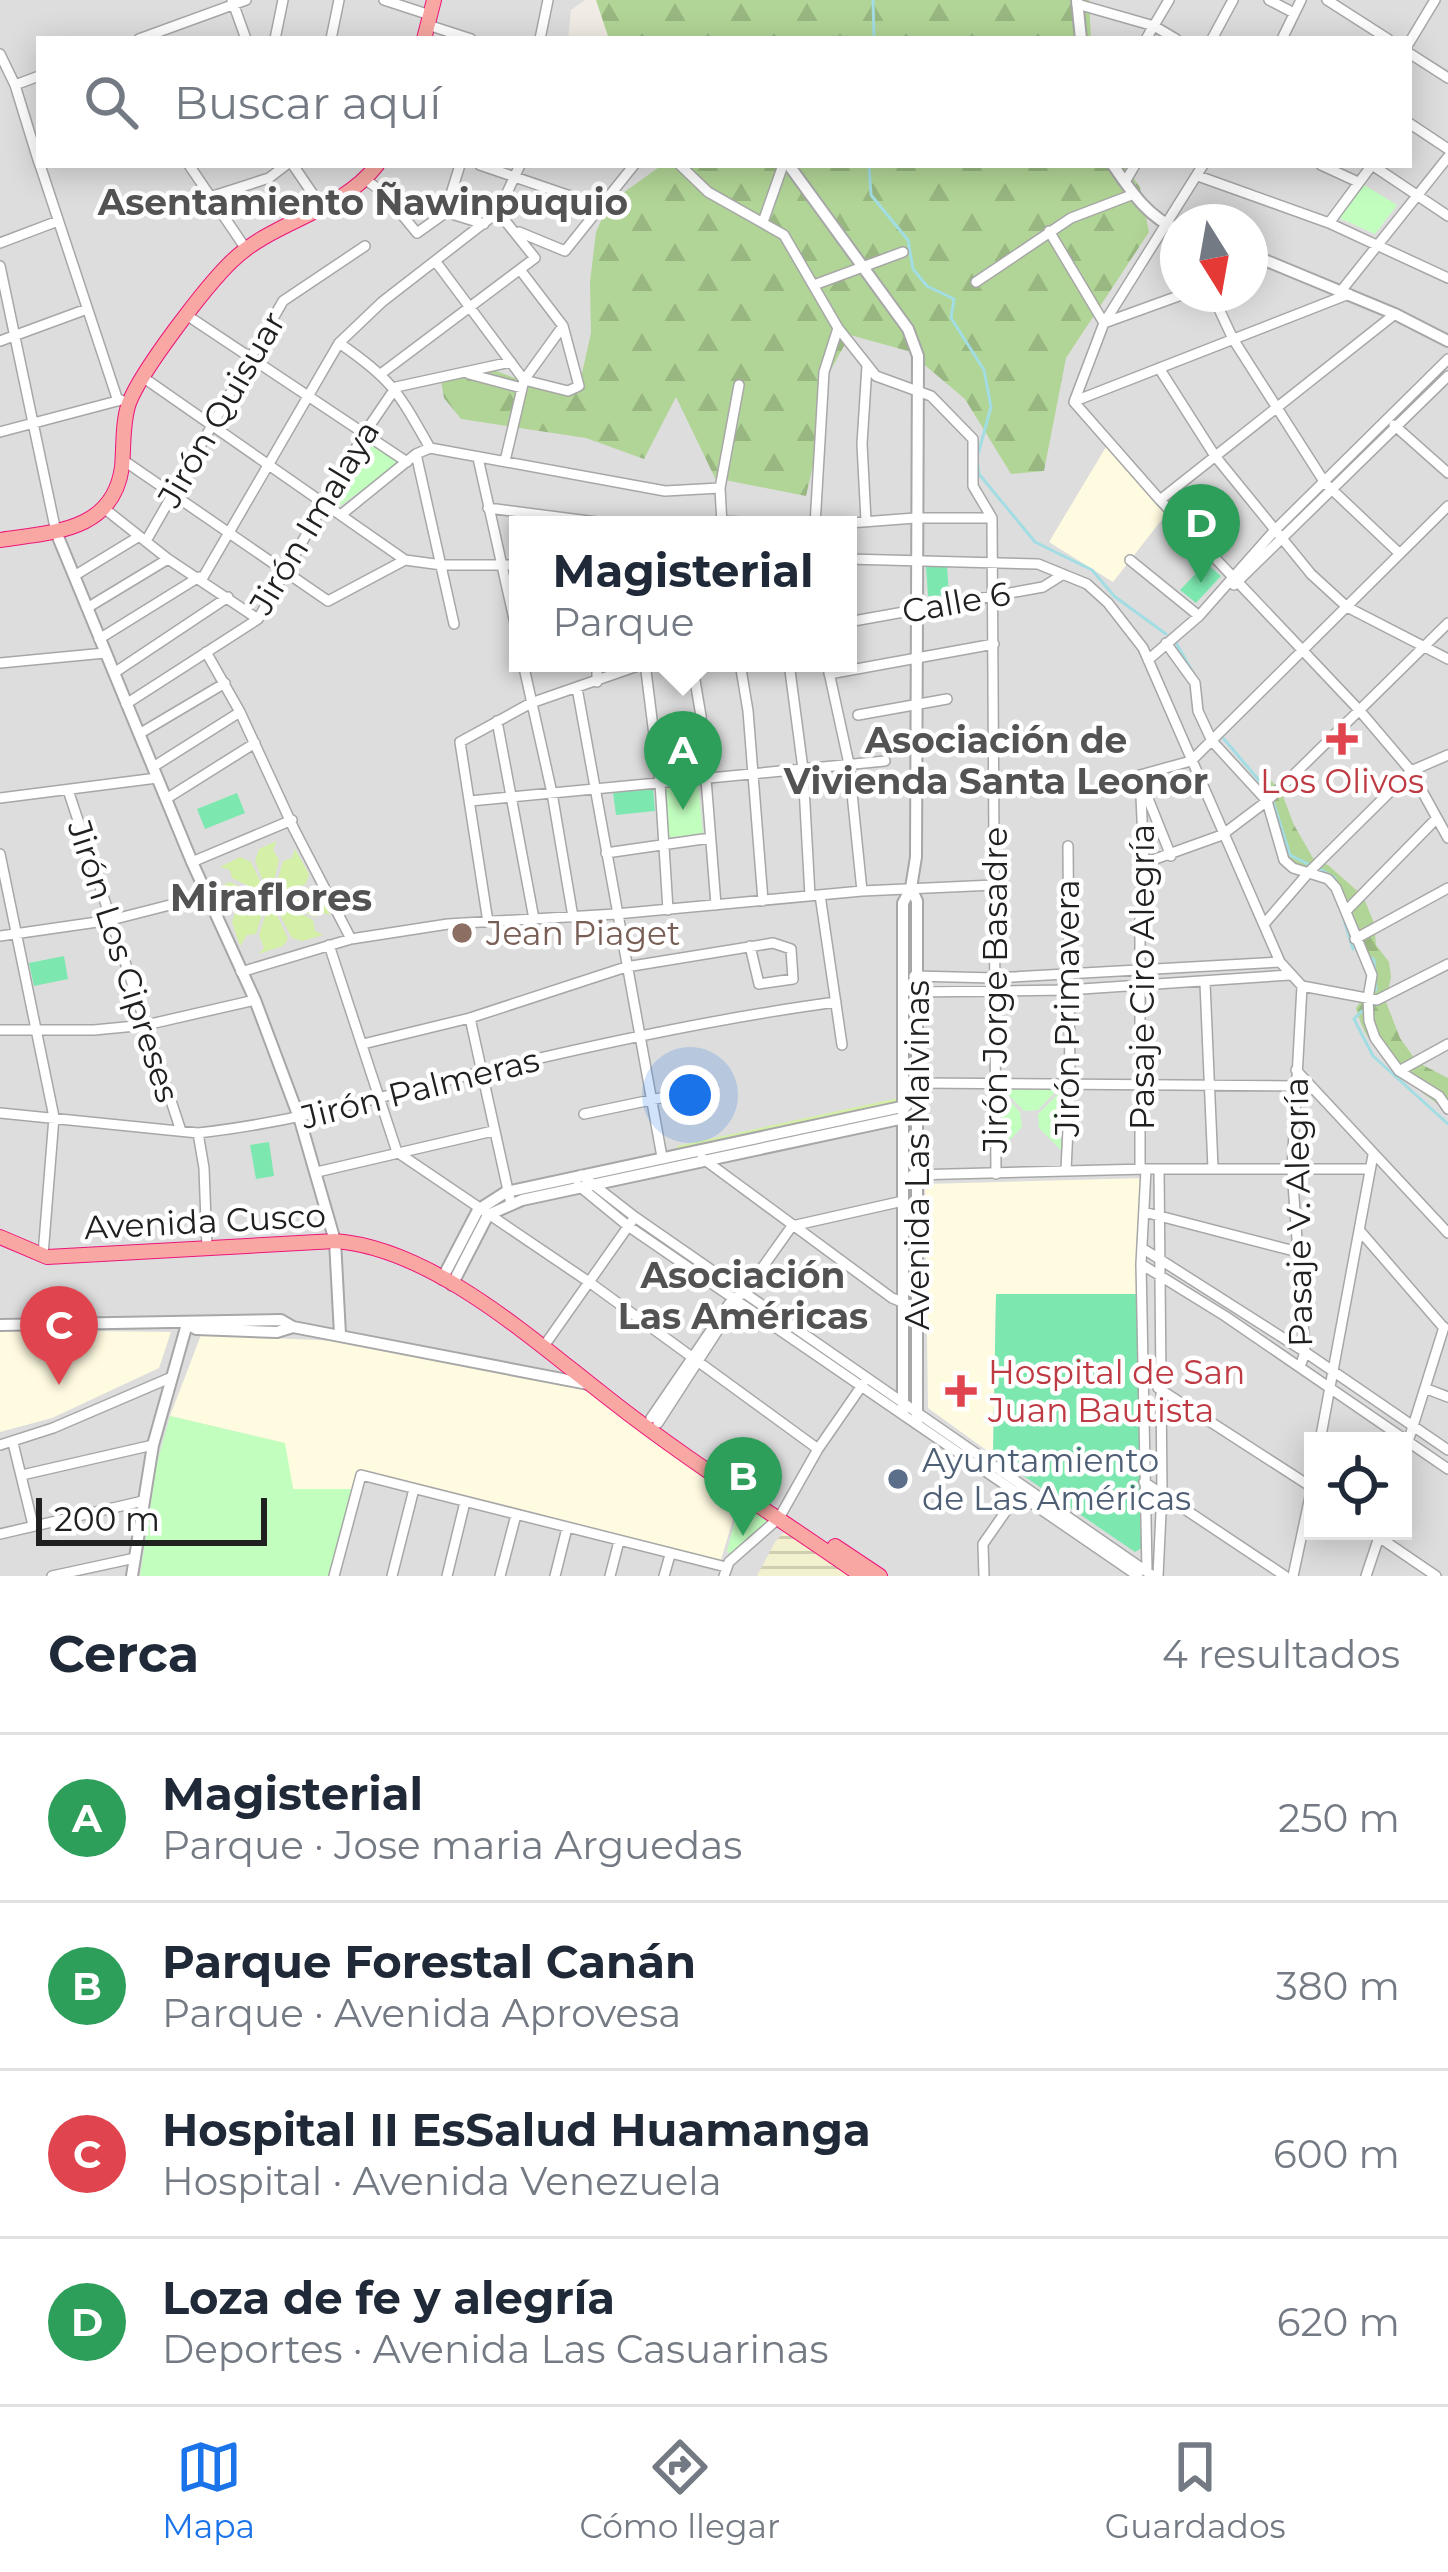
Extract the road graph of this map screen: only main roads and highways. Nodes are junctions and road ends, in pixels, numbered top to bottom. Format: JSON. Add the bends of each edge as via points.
{"nodes":[{"id":1,"x":375,"y":168,"type":"edge"},
{"id":2,"x":0,"y":540,"type":"edge"},
{"id":3,"x":0,"y":1237,"type":"edge"},
{"id":4,"x":592,"y":1384,"type":"junction"},
{"id":5,"x":781,"y":1514,"type":"junction"},
{"id":6,"x":862,"y":1576,"type":"edge"},
{"id":7,"x":880,"y":1576,"type":"edge"}],
"edges":[{"from":1,"to":2,"type":"highway","via":[[228,264],[125,399],[123,460],[115,493],[97,518]]},
{"from":3,"to":4,"type":"highway","name":"Avenida Cusco","via":[[43,1255],[335,1240],[381,1247],[447,1282]]},
{"from":4,"to":5,"type":"highway","name":"Avenida Cusco"},
{"from":4,"to":5,"type":"highway","name":"Avenida Cusco"},
{"from":5,"to":6,"type":"highway","name":"Avenida Cusco"},
{"from":5,"to":7,"type":"highway","name":"Avenida Cusco"}]}
